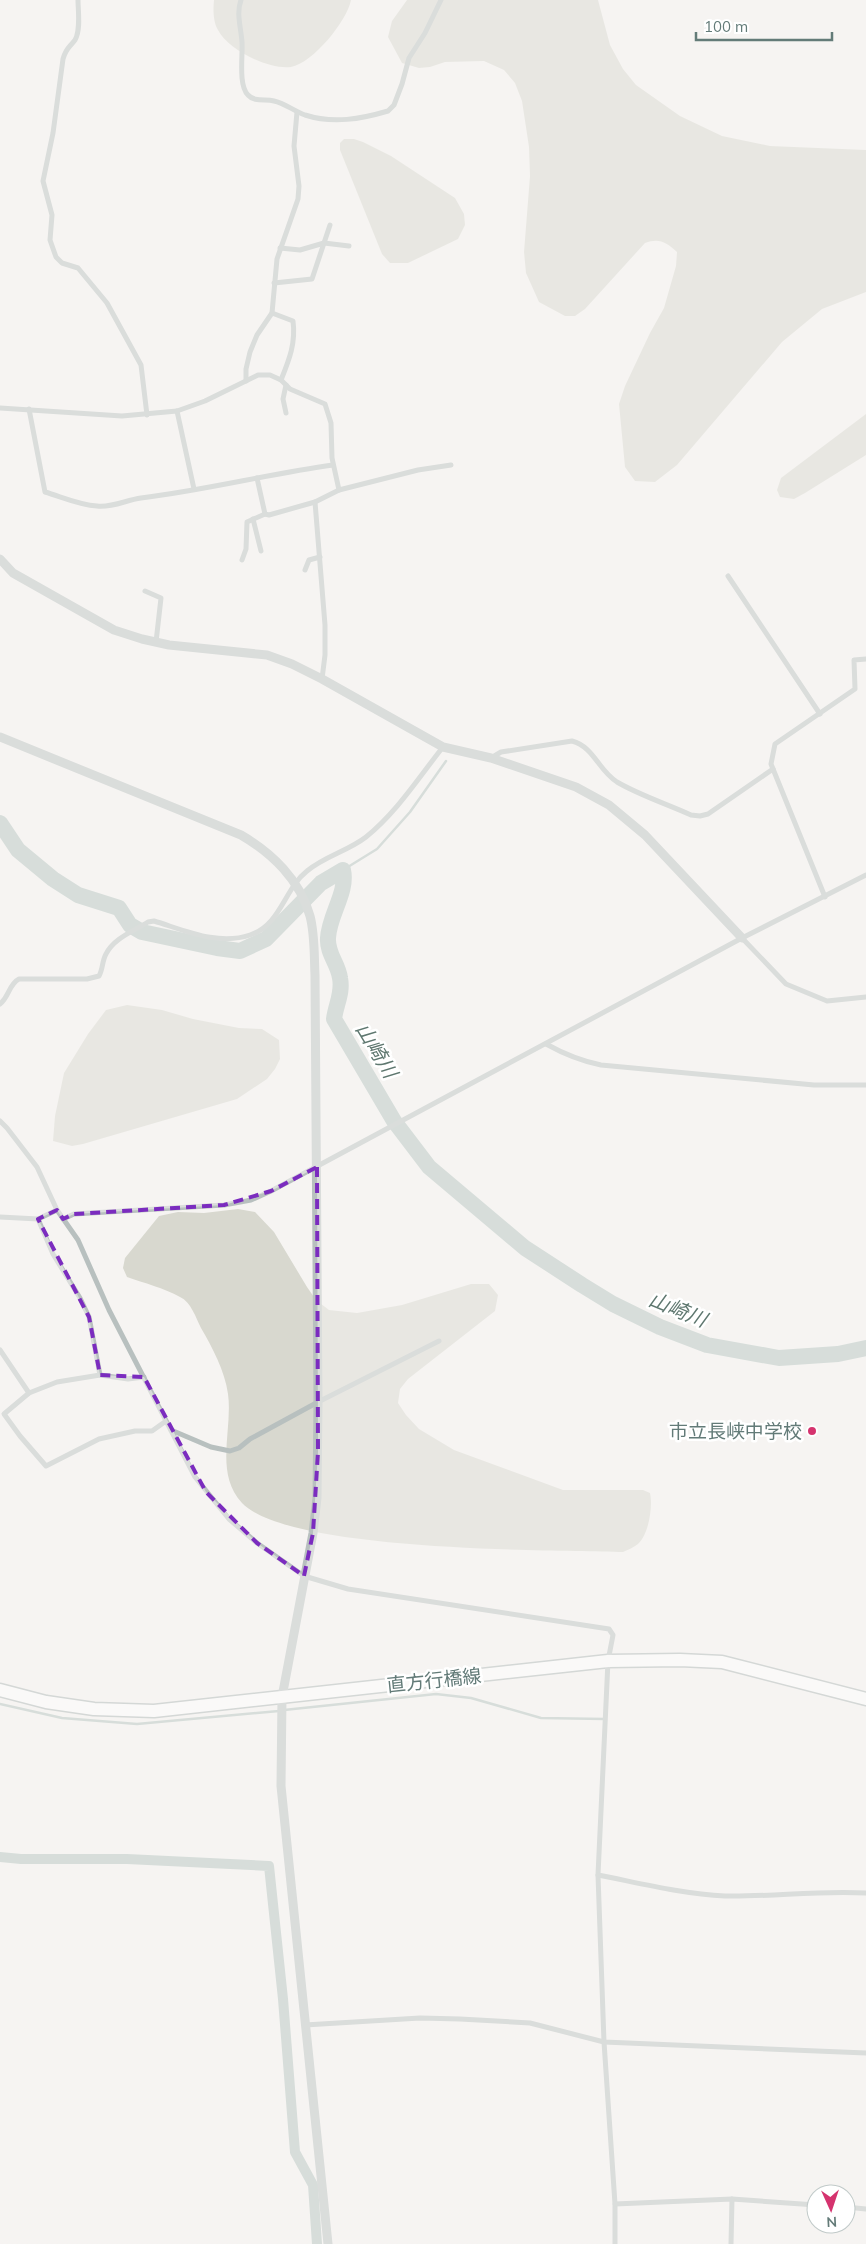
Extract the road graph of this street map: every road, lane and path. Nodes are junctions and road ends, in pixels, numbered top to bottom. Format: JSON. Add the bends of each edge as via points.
{"nodes":[{"id":1,"x":78,"y":0,"type":"edge"},
{"id":2,"x":240,"y":0,"type":"edge"},
{"id":3,"x":441,"y":0,"type":"edge"},
{"id":4,"x":297,"y":112,"type":"junction"},
{"id":5,"x":330,"y":225,"type":"dead end"},
{"id":6,"x":324,"y":242,"type":"junction"},
{"id":7,"x":349,"y":246,"type":"dead end"},
{"id":8,"x":280,"y":248,"type":"junction"},
{"id":9,"x":274,"y":282,"type":"junction"},
{"id":10,"x":272,"y":313,"type":"junction"},
{"id":11,"x":281,"y":380,"type":"junction"},
{"id":12,"x":246,"y":381,"type":"junction"},
{"id":13,"x":286,"y":385,"type":"junction"},
{"id":14,"x":0,"y":408,"type":"edge"},
{"id":15,"x":29,"y":409,"type":"junction"},
{"id":16,"x":177,"y":411,"type":"junction"},
{"id":17,"x":148,"y":414,"type":"junction"},
{"id":18,"x":286,"y":414,"type":"dead end"},
{"id":19,"x":333,"y":464,"type":"junction"},
{"id":20,"x":451,"y":465,"type":"dead end"},
{"id":21,"x":257,"y":478,"type":"junction"},
{"id":22,"x":194,"y":489,"type":"junction"},
{"id":23,"x":339,"y":490,"type":"junction"},
{"id":24,"x":315,"y":502,"type":"junction"},
{"id":25,"x":265,"y":514,"type":"junction"},
{"id":26,"x":253,"y":519,"type":"junction"},
{"id":27,"x":261,"y":551,"type":"dead end"},
{"id":28,"x":320,"y":557,"type":"junction"},
{"id":29,"x":0,"y":559,"type":"edge"},
{"id":30,"x":242,"y":560,"type":"dead end"},
{"id":31,"x":305,"y":570,"type":"dead end"},
{"id":32,"x":728,"y":576,"type":"dead end"},
{"id":33,"x":145,"y":591,"type":"dead end"},
{"id":34,"x":156,"y":642,"type":"junction"},
{"id":35,"x":866,"y":659,"type":"edge"},
{"id":36,"x":322,"y":679,"type":"junction"},
{"id":37,"x":820,"y":714,"type":"junction"},
{"id":38,"x":0,"y":737,"type":"edge"},
{"id":39,"x":443,"y":747,"type":"junction"},
{"id":40,"x":491,"y":758,"type":"junction"},
{"id":41,"x":773,"y":769,"type":"junction"},
{"id":42,"x":866,"y":875,"type":"edge"},
{"id":43,"x":296,"y":885,"type":"junction"},
{"id":44,"x":825,"y":897,"type":"junction"},
{"id":45,"x":742,"y":938,"type":"junction"},
{"id":46,"x":866,"y":997,"type":"edge"},
{"id":47,"x":0,"y":1004,"type":"edge"},
{"id":48,"x":546,"y":1044,"type":"junction"},
{"id":49,"x":866,"y":1085,"type":"edge"},
{"id":50,"x":0,"y":1121,"type":"edge"},
{"id":51,"x":317,"y":1167,"type":"junction"},
{"id":52,"x":57,"y":1210,"type":"junction"},
{"id":53,"x":0,"y":1217,"type":"edge"},
{"id":54,"x":38,"y":1219,"type":"junction"},
{"id":55,"x":63,"y":1219,"type":"junction"},
{"id":56,"x":439,"y":1341,"type":"dead end"},
{"id":57,"x":0,"y":1350,"type":"edge"},
{"id":58,"x":100,"y":1375,"type":"junction"},
{"id":59,"x":144,"y":1377,"type":"junction"},
{"id":60,"x":29,"y":1393,"type":"junction"},
{"id":61,"x":318,"y":1402,"type":"junction"},
{"id":62,"x":2,"y":1415,"type":"edge"},
{"id":63,"x":166,"y":1421,"type":"junction"},
{"id":64,"x":171,"y":1430,"type":"junction"},
{"id":65,"x":304,"y":1576,"type":"junction"},
{"id":66,"x":608,"y":1661,"type":"junction"},
{"id":67,"x":0,"y":1690,"type":"edge"},
{"id":68,"x":282,"y":1697,"type":"junction"},
{"id":69,"x":866,"y":1699,"type":"edge"},
{"id":70,"x":598,"y":1875,"type":"junction"},
{"id":71,"x":866,"y":1893,"type":"edge"},
{"id":72,"x":305,"y":2026,"type":"junction"},
{"id":73,"x":604,"y":2042,"type":"junction"},
{"id":74,"x":866,"y":2053,"type":"edge"},
{"id":75,"x":732,"y":2199,"type":"junction"},
{"id":76,"x":615,"y":2204,"type":"junction"},
{"id":77,"x":806,"y":2204,"type":"edge"},
{"id":78,"x":328,"y":2244,"type":"edge"},
{"id":79,"x":615,"y":2244,"type":"edge"},
{"id":80,"x":731,"y":2244,"type":"edge"}],
"edges":[{"from":1,"to":17,"type":"street","via":[[78,32],[65,49],[43,181],[52,216],[50,240],[56,257],[62,263],[78,268],[107,303],[142,365]]},
{"from":2,"to":4,"type":"street","via":[[242,73],[248,95],[275,101]]},
{"from":3,"to":4,"type":"street","via":[[409,58],[394,105],[388,111],[332,121]]},
{"from":4,"to":8,"type":"street","via":[[294,135],[298,200]]},
{"from":5,"to":6,"type":"street"},
{"from":6,"to":7,"type":"street"},
{"from":6,"to":8,"type":"street","via":[[300,250]]},
{"from":6,"to":9,"type":"street","via":[[312,279]]},
{"from":8,"to":9,"type":"street"},
{"from":9,"to":10,"type":"street"},
{"from":10,"to":11,"type":"street","via":[[293,322],[295,336]]},
{"from":10,"to":12,"type":"street","via":[[257,334],[250,352]]},
{"from":11,"to":12,"type":"street","via":[[270,374]]},
{"from":11,"to":13,"type":"street"},
{"from":12,"to":16,"type":"street"},
{"from":13,"to":18,"type":"street","via":[[283,399]]},
{"from":13,"to":19,"type":"street","via":[[290,390],[325,404],[331,423]]},
{"from":14,"to":15,"type":"street"},
{"from":15,"to":17,"type":"street","via":[[122,416]]},
{"from":15,"to":22,"type":"street","via":[[45,492],[98,507]]},
{"from":16,"to":17,"type":"street"},
{"from":16,"to":22,"type":"street"},
{"from":19,"to":21,"type":"street"},
{"from":19,"to":23,"type":"street"},
{"from":20,"to":23,"type":"street"},
{"from":21,"to":22,"type":"street"},
{"from":21,"to":25,"type":"street"},
{"from":23,"to":24,"type":"street"},
{"from":24,"to":25,"type":"street"},
{"from":24,"to":28,"type":"street"},
{"from":25,"to":26,"type":"street"},
{"from":26,"to":27,"type":"street"},
{"from":26,"to":30,"type":"street","via":[[248,522]]},
{"from":28,"to":31,"type":"street","via":[[309,560]]},
{"from":28,"to":36,"type":"street","via":[[325,655]]},
{"from":29,"to":34,"type":"street","via":[[14,573],[63,603],[114,630]]},
{"from":32,"to":37,"type":"street"},
{"from":33,"to":34,"type":"street","via":[[161,598]]},
{"from":34,"to":36,"type":"street","via":[[267,655]]},
{"from":35,"to":37,"type":"street","via":[[854,660],[855,689]]},
{"from":36,"to":39,"type":"street"},
{"from":37,"to":41,"type":"street","via":[[775,744]]},
{"from":38,"to":43,"type":"street","via":[[241,835],[277,861]]},
{"from":39,"to":40,"type":"street"},
{"from":39,"to":43,"type":"street","via":[[399,804],[367,836],[307,870]]},
{"from":40,"to":41,"type":"street","via":[[501,752],[572,741],[581,743],[616,781],[691,815],[700,816],[708,814]]},
{"from":40,"to":45,"type":"street","via":[[576,787],[609,805],[645,836]]},
{"from":41,"to":44,"type":"street"},
{"from":42,"to":44,"type":"street"},
{"from":43,"to":47,"type":"street","via":[[270,923],[258,932],[230,939],[200,936],[154,921],[116,942],[106,953],[99,976],[87,979],[19,979]]},
{"from":43,"to":51,"type":"street","via":[[312,931]]},
{"from":44,"to":45,"type":"street"},
{"from":45,"to":46,"type":"street","via":[[786,984],[796,989],[826,1001]]},
{"from":45,"to":48,"type":"street"},
{"from":48,"to":49,"type":"street","via":[[572,1057],[601,1065],[804,1084]]},
{"from":48,"to":51,"type":"street"},
{"from":50,"to":52,"type":"street","via":[[37,1167]]},
{"from":51,"to":55,"type":"street","via":[[239,1203],[74,1214]]},
{"from":51,"to":61,"type":"street"},
{"from":52,"to":54,"type":"street"},
{"from":52,"to":55,"type":"street"},
{"from":53,"to":54,"type":"street"},
{"from":54,"to":58,"type":"street","via":[[53,1254],[89,1316]]},
{"from":55,"to":59,"type":"street","via":[[78,1240],[93,1277]]},
{"from":56,"to":61,"type":"street"},
{"from":57,"to":60,"type":"street"},
{"from":58,"to":59,"type":"street","via":[[128,1380]]},
{"from":58,"to":60,"type":"street","via":[[57,1382]]},
{"from":59,"to":63,"type":"street"},
{"from":60,"to":62,"type":"street"},
{"from":61,"to":64,"type":"street","via":[[230,1451],[211,1447]]},
{"from":61,"to":65,"type":"street","via":[[317,1498]]},
{"from":62,"to":63,"type":"street","via":[[46,1466],[99,1439],[135,1430],[152,1431]]},
{"from":63,"to":64,"type":"street"},
{"from":64,"to":65,"type":"street","via":[[195,1477],[229,1519],[278,1560]]},
{"from":65,"to":66,"type":"street","via":[[382,1595],[609,1629],[613,1635]]},
{"from":65,"to":68,"type":"street"},
{"from":66,"to":68,"type":"main road","name":"直方行橋線"},
{"from":66,"to":69,"type":"main road","name":"直方行橋線","via":[[722,1662]]},
{"from":66,"to":70,"type":"street"},
{"from":67,"to":68,"type":"main road","name":"直方行橋線","via":[[46,1702],[94,1709],[154,1711]]},
{"from":68,"to":72,"type":"street","via":[[281,1786]]},
{"from":70,"to":71,"type":"street","via":[[725,1896]]},
{"from":70,"to":73,"type":"street"},
{"from":72,"to":73,"type":"street","via":[[460,2018],[530,2024]]},
{"from":72,"to":78,"type":"street"},
{"from":73,"to":74,"type":"street"},
{"from":73,"to":76,"type":"street"},
{"from":75,"to":76,"type":"street"},
{"from":75,"to":77,"type":"street"},
{"from":75,"to":80,"type":"street"},
{"from":76,"to":79,"type":"street"}]}
